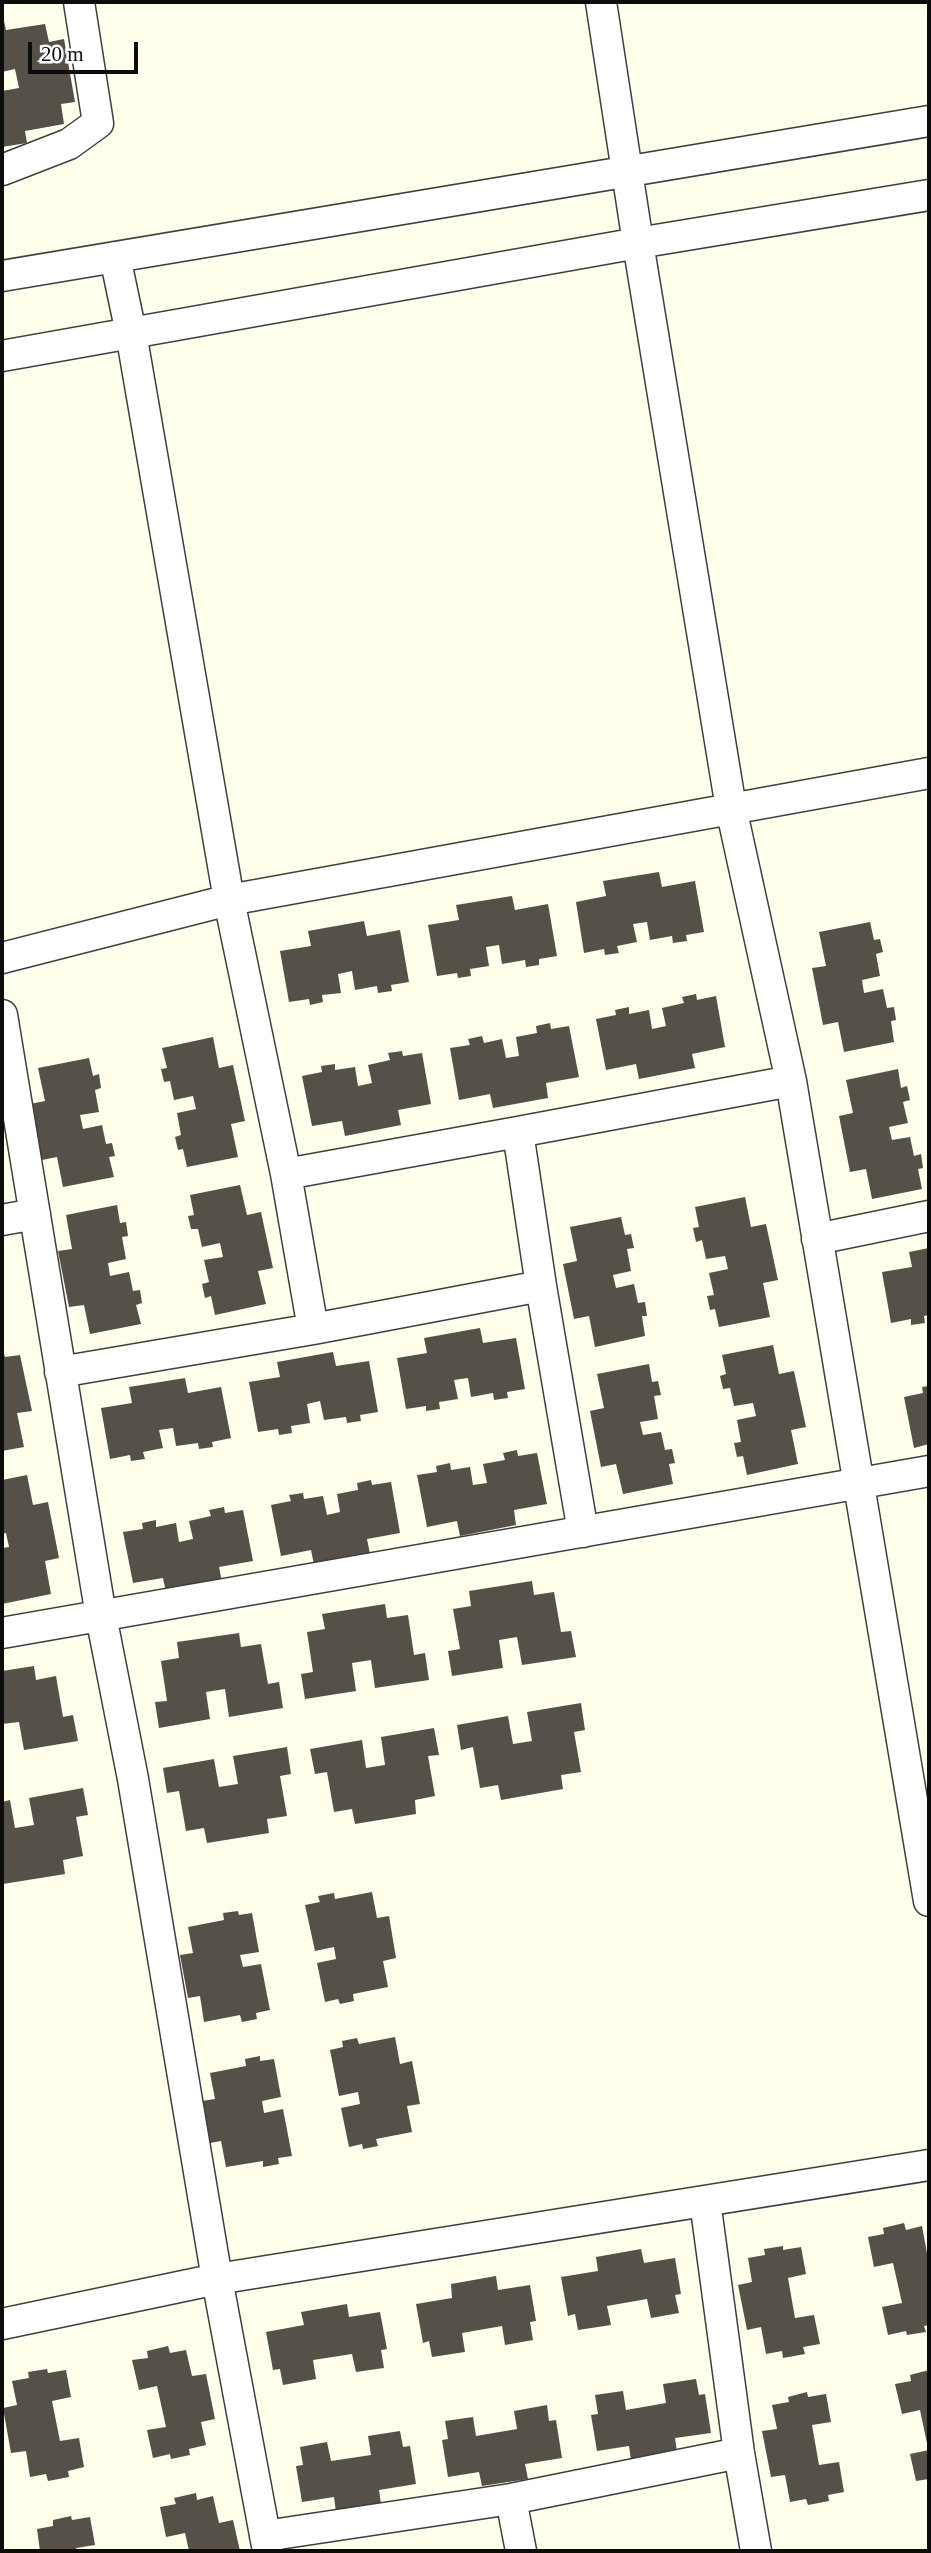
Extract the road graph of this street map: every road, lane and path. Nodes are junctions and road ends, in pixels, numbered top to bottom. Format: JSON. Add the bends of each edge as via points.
{"nodes":[{"id":1,"x":79,"y":2,"type":"edge"},
{"id":2,"x":601,"y":2,"type":"edge"},
{"id":3,"x":929,"y":121,"type":"edge"},
{"id":4,"x":2,"y":170,"type":"edge"},
{"id":5,"x":627,"y":172,"type":"junction"},
{"id":6,"x":929,"y":195,"type":"edge"},
{"id":7,"x":638,"y":243,"type":"junction"},
{"id":8,"x":115,"y":257,"type":"junction"},
{"id":9,"x":2,"y":275,"type":"edge"},
{"id":10,"x":131,"y":333,"type":"junction"},
{"id":11,"x":2,"y":356,"type":"edge"},
{"id":12,"x":929,"y":773,"type":"edge"},
{"id":13,"x":731,"y":808,"type":"junction"},
{"id":14,"x":229,"y":900,"type":"junction"},
{"id":15,"x":2,"y":958,"type":"edge"},
{"id":16,"x":2,"y":1015,"type":"edge"},
{"id":17,"x":791,"y":1081,"type":"junction"},
{"id":18,"x":519,"y":1132,"type":"junction"},
{"id":19,"x":286,"y":1174,"type":"junction"},
{"id":20,"x":35,"y":1214,"type":"junction"},
{"id":21,"x":929,"y":1216,"type":"edge"},
{"id":22,"x":2,"y":1220,"type":"edge"},
{"id":23,"x":817,"y":1239,"type":"junction"},
{"id":24,"x":541,"y":1286,"type":"junction"},
{"id":25,"x":313,"y":1329,"type":"junction"},
{"id":26,"x":60,"y":1372,"type":"junction"},
{"id":27,"x":929,"y":1471,"type":"edge"},
{"id":28,"x":858,"y":1483,"type":"junction"},
{"id":29,"x":583,"y":1532,"type":"junction"},
{"id":30,"x":101,"y":1616,"type":"junction"},
{"id":31,"x":2,"y":1633,"type":"edge"},
{"id":32,"x":928,"y":1892,"type":"edge"},
{"id":33,"x":929,"y":2165,"type":"edge"},
{"id":34,"x":705,"y":2201,"type":"junction"},
{"id":35,"x":217,"y":2279,"type":"junction"},
{"id":36,"x":2,"y":2324,"type":"edge"},
{"id":37,"x":739,"y":2453,"type":"junction"},
{"id":38,"x":511,"y":2499,"type":"junction"},
{"id":39,"x":266,"y":2544,"type":"edge"},
{"id":40,"x":521,"y":2551,"type":"edge"},
{"id":41,"x":756,"y":2551,"type":"edge"}],
"edges":[{"from":1,"to":4,"type":"street","via":[[98,123],[69,144]]},
{"from":2,"to":5,"type":"street"},
{"from":3,"to":5,"type":"street"},
{"from":5,"to":7,"type":"street"},
{"from":5,"to":8,"type":"street"},
{"from":6,"to":7,"type":"street"},
{"from":7,"to":10,"type":"street"},
{"from":7,"to":13,"type":"street"},
{"from":8,"to":9,"type":"street"},
{"from":8,"to":10,"type":"street"},
{"from":10,"to":11,"type":"street"},
{"from":10,"to":14,"type":"street"},
{"from":12,"to":13,"type":"street"},
{"from":13,"to":14,"type":"street"},
{"from":13,"to":17,"type":"street"},
{"from":14,"to":15,"type":"street"},
{"from":14,"to":19,"type":"street"},
{"from":16,"to":20,"type":"street"},
{"from":17,"to":18,"type":"street"},
{"from":17,"to":23,"type":"street"},
{"from":18,"to":19,"type":"street"},
{"from":18,"to":24,"type":"street"},
{"from":19,"to":25,"type":"street"},
{"from":20,"to":22,"type":"street"},
{"from":20,"to":26,"type":"street"},
{"from":21,"to":23,"type":"street"},
{"from":23,"to":28,"type":"street"},
{"from":24,"to":25,"type":"street"},
{"from":24,"to":29,"type":"street"},
{"from":25,"to":26,"type":"street"},
{"from":26,"to":30,"type":"street"},
{"from":27,"to":28,"type":"street"},
{"from":28,"to":29,"type":"street"},
{"from":28,"to":32,"type":"street"},
{"from":29,"to":30,"type":"street"},
{"from":30,"to":31,"type":"street"},
{"from":30,"to":35,"type":"street","via":[[136,1793]]},
{"from":33,"to":34,"type":"street"},
{"from":34,"to":35,"type":"street"},
{"from":34,"to":37,"type":"street"},
{"from":35,"to":36,"type":"street"},
{"from":35,"to":39,"type":"street"},
{"from":37,"to":38,"type":"street"},
{"from":37,"to":41,"type":"street"},
{"from":38,"to":39,"type":"street"},
{"from":38,"to":40,"type":"street"}]}
